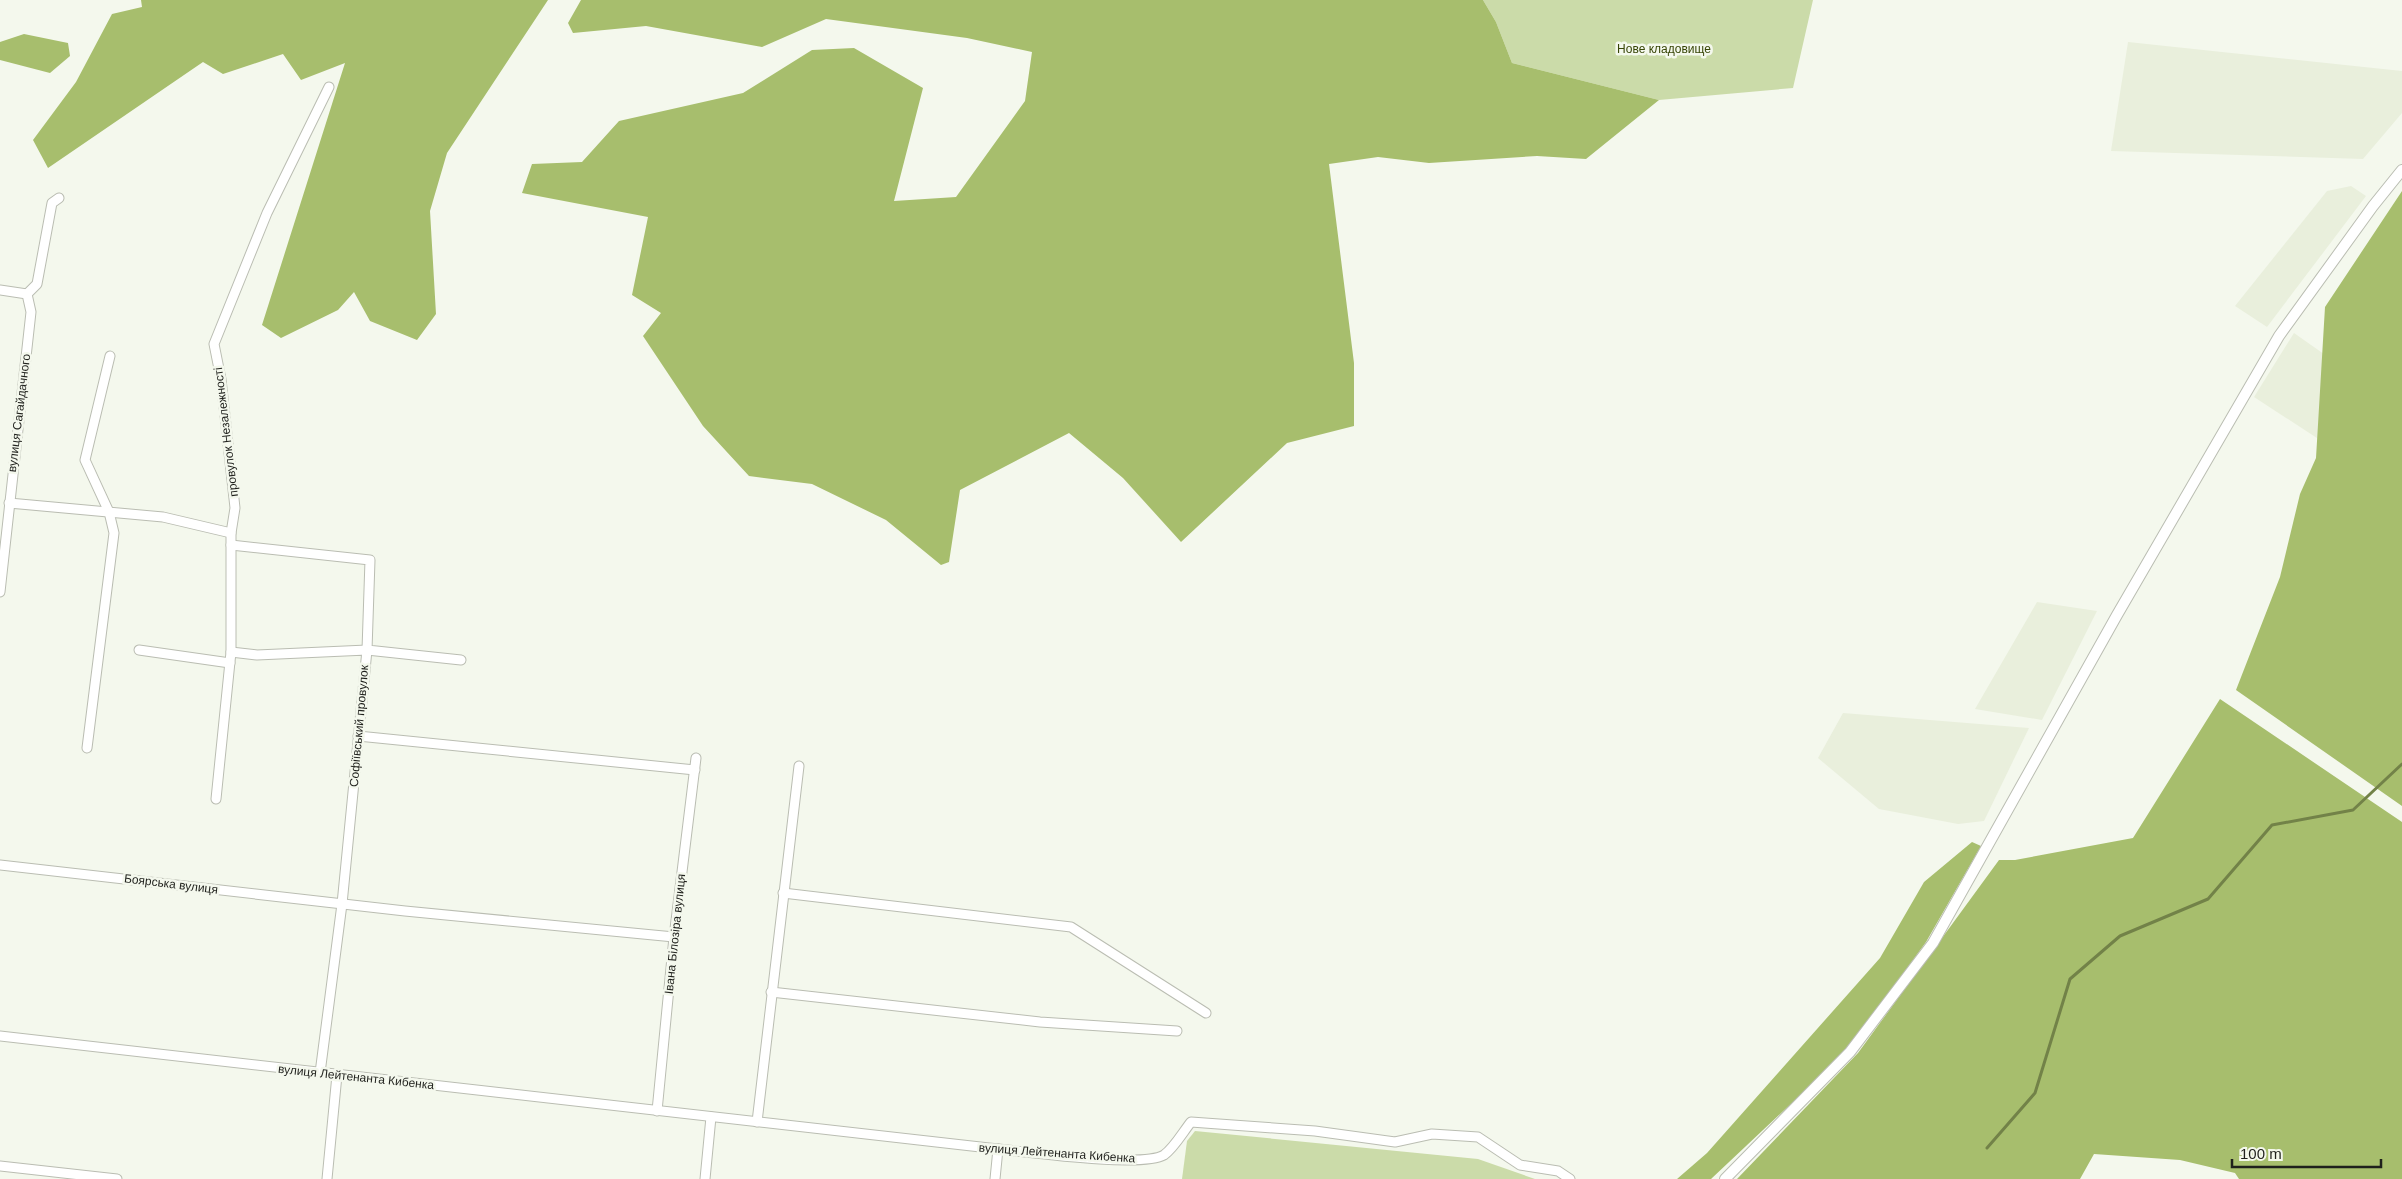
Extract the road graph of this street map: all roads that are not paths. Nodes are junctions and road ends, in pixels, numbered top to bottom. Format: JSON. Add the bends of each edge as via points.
{"nodes":[{"id":1,"x":329,"y":87,"type":"dead end"},
{"id":2,"x":2402,"y":170,"type":"edge"},
{"id":3,"x":60,"y":198,"type":"dead end"},
{"id":4,"x":0,"y":290,"type":"edge"},
{"id":5,"x":27,"y":294,"type":"junction"},
{"id":6,"x":110,"y":356,"type":"dead end"},
{"id":7,"x":0,"y":491,"type":"edge"},
{"id":8,"x":10,"y":492,"type":"junction"},
{"id":9,"x":9,"y":503,"type":"junction"},
{"id":10,"x":109,"y":512,"type":"junction"},
{"id":11,"x":231,"y":533,"type":"junction"},
{"id":12,"x":231,"y":545,"type":"junction"},
{"id":13,"x":0,"y":592,"type":"edge"},
{"id":14,"x":139,"y":650,"type":"dead end"},
{"id":15,"x":366,"y":650,"type":"junction"},
{"id":16,"x":232,"y":652,"type":"junction"},
{"id":17,"x":461,"y":660,"type":"dead end"},
{"id":18,"x":230,"y":663,"type":"junction"},
{"id":19,"x":358,"y":736,"type":"junction"},
{"id":20,"x":86,"y":748,"type":"dead end"},
{"id":21,"x":696,"y":758,"type":"dead end"},
{"id":22,"x":799,"y":766,"type":"dead end"},
{"id":23,"x":695,"y":770,"type":"junction"},
{"id":24,"x":216,"y":799,"type":"dead end"},
{"id":25,"x":0,"y":865,"type":"edge"},
{"id":26,"x":783,"y":892,"type":"junction"},
{"id":27,"x":342,"y":904,"type":"junction"},
{"id":28,"x":674,"y":937,"type":"junction"},
{"id":29,"x":771,"y":992,"type":"junction"},
{"id":30,"x":1206,"y":1012,"type":"dead end"},
{"id":31,"x":1177,"y":1031,"type":"dead end"},
{"id":32,"x":0,"y":1036,"type":"edge"},
{"id":33,"x":320,"y":1073,"type":"junction"},
{"id":34,"x":337,"y":1075,"type":"junction"},
{"id":35,"x":657,"y":1111,"type":"junction"},
{"id":36,"x":711,"y":1117,"type":"junction"},
{"id":37,"x":756,"y":1122,"type":"junction"},
{"id":38,"x":998,"y":1150,"type":"junction"},
{"id":39,"x":0,"y":1166,"type":"edge"},
{"id":40,"x":117,"y":1179,"type":"edge"},
{"id":41,"x":327,"y":1179,"type":"edge"},
{"id":42,"x":705,"y":1179,"type":"edge"},
{"id":43,"x":995,"y":1179,"type":"edge"},
{"id":44,"x":1570,"y":1179,"type":"edge"},
{"id":45,"x":1725,"y":1179,"type":"edge"}],
"edges":[{"from":1,"to":11,"type":"street","name":"провулок Незалежності","via":[[267,213],[214,344],[235,508]]},
{"from":2,"to":45,"type":"street","via":[[2279,336],[2117,615],[1933,943],[1850,1052]]},
{"from":3,"to":5,"type":"street","via":[[52,203],[38,284]]},
{"from":4,"to":5,"type":"street"},
{"from":5,"to":8,"type":"street","name":"вулиця Сагайдачного","via":[[31,312]]},
{"from":6,"to":10,"type":"street","via":[[85,460]]},
{"from":7,"to":8,"type":"street"},
{"from":8,"to":9,"type":"street","name":"вулиця Сагайдачного"},
{"from":9,"to":10,"type":"street"},
{"from":9,"to":13,"type":"street","name":"вулиця Сагайдачного"},
{"from":10,"to":11,"type":"street","via":[[163,517]]},
{"from":10,"to":20,"type":"street","via":[[114,533]]},
{"from":11,"to":12,"type":"street","name":"провулок Незалежності"},
{"from":12,"to":15,"type":"street","via":[[370,560]]},
{"from":12,"to":16,"type":"street","name":"провулок Незалежності"},
{"from":14,"to":18,"type":"street"},
{"from":15,"to":16,"type":"street","name":"Софіївський провулок"},
{"from":15,"to":17,"type":"street"},
{"from":15,"to":19,"type":"street","name":"Софіївський провулок"},
{"from":16,"to":18,"type":"street"},
{"from":18,"to":24,"type":"street"},
{"from":19,"to":23,"type":"street"},
{"from":19,"to":27,"type":"street","name":"Софіївський провулок"},
{"from":21,"to":23,"type":"street","name":"Івана Білозіра вулиця"},
{"from":22,"to":26,"type":"street"},
{"from":23,"to":28,"type":"street","name":"Івана Білозіра вулиця"},
{"from":25,"to":27,"type":"street","name":"Боярська вулиця"},
{"from":26,"to":29,"type":"street"},
{"from":26,"to":30,"type":"street","via":[[1071,927]]},
{"from":27,"to":28,"type":"street","name":"Боярська вулиця"},
{"from":27,"to":33,"type":"street","name":"Софіївський провулок"},
{"from":28,"to":35,"type":"street","name":"Івана Білозіра вулиця"},
{"from":29,"to":31,"type":"street","via":[[1040,1022]]},
{"from":29,"to":37,"type":"street"},
{"from":32,"to":33,"type":"street","name":"вулиця Лейтенанта Кибенка"},
{"from":33,"to":34,"type":"street","name":"вулиця Лейтенанта Кибенка"},
{"from":34,"to":35,"type":"street","name":"вулиця Лейтенанта Кибенка"},
{"from":34,"to":41,"type":"street"},
{"from":35,"to":36,"type":"street","name":"вулиця Лейтенанта Кибенка"},
{"from":36,"to":37,"type":"street","name":"вулиця Лейтенанта Кибенка"},
{"from":36,"to":42,"type":"street"},
{"from":37,"to":38,"type":"street","name":"вулиця Лейтенанта Кибенка"},
{"from":38,"to":43,"type":"street"},
{"from":38,"to":44,"type":"street","name":"вулиця Лейтенанта Кибенка","via":[[1121,1160],[1146,1159],[1163,1155],[1191,1122],[1315,1131],[1395,1142],[1432,1134],[1478,1137],[1520,1165],[1558,1171]]},
{"from":39,"to":40,"type":"street"}]}
